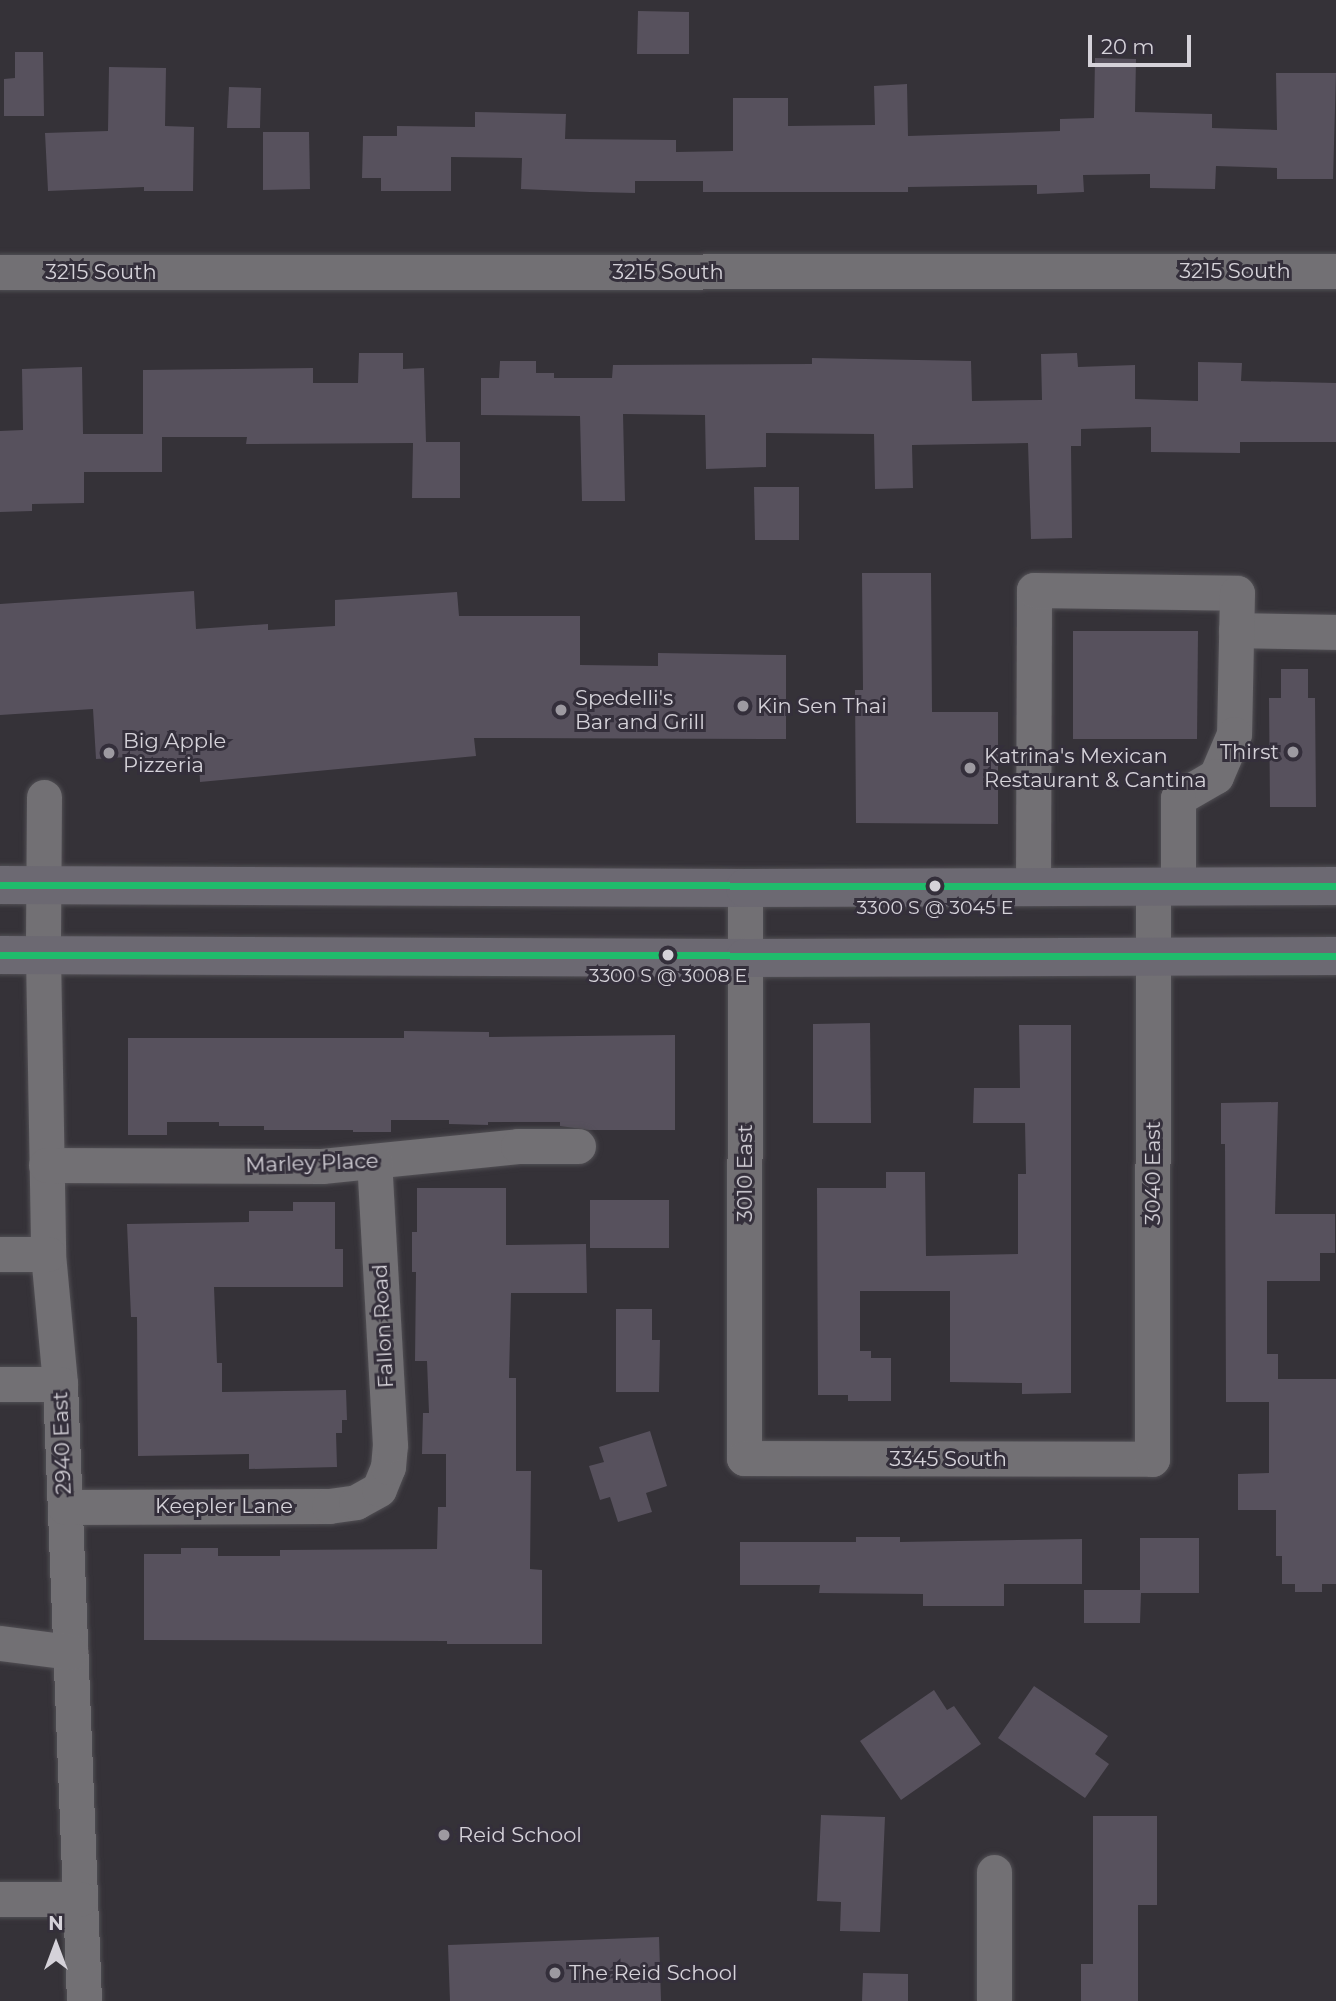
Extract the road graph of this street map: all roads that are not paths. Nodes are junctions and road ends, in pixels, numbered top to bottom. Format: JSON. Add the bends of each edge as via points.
{"nodes":[{"id":1,"x":1336,"y":271,"type":"edge"},
{"id":2,"x":0,"y":272,"type":"edge"},
{"id":3,"x":1236,"y":630,"type":"junction"},
{"id":4,"x":1336,"y":632,"type":"edge"},
{"id":5,"x":44,"y":797,"type":"dead end"},
{"id":6,"x":0,"y":886,"type":"edge"},
{"id":7,"x":44,"y":886,"type":"junction"},
{"id":8,"x":1336,"y":886,"type":"edge"},
{"id":9,"x":1033,"y":887,"type":"junction"},
{"id":10,"x":1166,"y":887,"type":"junction"},
{"id":11,"x":745,"y":888,"type":"junction"},
{"id":12,"x":0,"y":955,"type":"edge"},
{"id":13,"x":43,"y":955,"type":"junction"},
{"id":14,"x":1153,"y":955,"type":"junction"},
{"id":15,"x":1336,"y":956,"type":"edge"},
{"id":16,"x":745,"y":958,"type":"junction"},
{"id":17,"x":578,"y":1146,"type":"dead end"},
{"id":18,"x":374,"y":1162,"type":"junction"},
{"id":19,"x":46,"y":1165,"type":"junction"},
{"id":20,"x":0,"y":1254,"type":"edge"},
{"id":21,"x":48,"y":1254,"type":"junction"},
{"id":22,"x":0,"y":1384,"type":"edge"},
{"id":23,"x":60,"y":1384,"type":"junction"},
{"id":24,"x":744,"y":1458,"type":"joint"},
{"id":25,"x":1152,"y":1459,"type":"joint"},
{"id":26,"x":379,"y":1489,"type":"joint"},
{"id":27,"x":65,"y":1507,"type":"junction"},
{"id":28,"x":0,"y":1643,"type":"edge"},
{"id":29,"x":70,"y":1652,"type":"junction"},
{"id":30,"x":994,"y":1872,"type":"dead end"},
{"id":31,"x":0,"y":1899,"type":"edge"},
{"id":32,"x":80,"y":1899,"type":"junction"},
{"id":33,"x":84,"y":2001,"type":"edge"},
{"id":34,"x":995,"y":2001,"type":"edge"}],
"edges":[{"from":1,"to":2,"type":"street","name":"3215 South"},
{"from":3,"to":4,"type":"street"},
{"from":3,"to":9,"type":"street","via":[[1237,593],[1034,590]]},
{"from":3,"to":10,"type":"street","name":"3040 East","via":[[1234,734],[1216,776],[1178,798]]},
{"from":5,"to":7,"type":"street","name":"2940 East"},
{"from":6,"to":7,"type":"main road"},
{"from":7,"to":11,"type":"main road"},
{"from":7,"to":13,"type":"street","name":"2940 East"},
{"from":8,"to":10,"type":"main road"},
{"from":9,"to":10,"type":"main road"},
{"from":9,"to":11,"type":"main road"},
{"from":10,"to":14,"type":"street","name":"3040 East"},
{"from":11,"to":16,"type":"street","name":"3010 East"},
{"from":12,"to":13,"type":"main road"},
{"from":13,"to":16,"type":"main road"},
{"from":13,"to":19,"type":"street","name":"2940 East"},
{"from":14,"to":15,"type":"main road"},
{"from":14,"to":16,"type":"main road"},
{"from":14,"to":25,"type":"street","name":"3040 East"},
{"from":16,"to":24,"type":"street","name":"3010 East"},
{"from":17,"to":18,"type":"street","name":"Marley Place","via":[[517,1146]]},
{"from":18,"to":19,"type":"street","name":"Marley Place","via":[[322,1166]]},
{"from":18,"to":26,"type":"street","name":"Fallon Road","via":[[390,1445],[388,1468]]},
{"from":19,"to":21,"type":"street","name":"2940 East"},
{"from":20,"to":21,"type":"street"},
{"from":21,"to":23,"type":"street","name":"2940 East"},
{"from":22,"to":23,"type":"street"},
{"from":23,"to":27,"type":"street","name":"2940 East"},
{"from":24,"to":25,"type":"street","name":"3345 South"},
{"from":26,"to":27,"type":"street","name":"Keepler Lane","via":[[356,1502],[329,1506]]},
{"from":27,"to":29,"type":"street","name":"2940 East"},
{"from":28,"to":29,"type":"street"},
{"from":29,"to":32,"type":"street","name":"2940 East"},
{"from":30,"to":34,"type":"street"},
{"from":31,"to":32,"type":"street"},
{"from":32,"to":33,"type":"street","name":"2940 East"}]}
